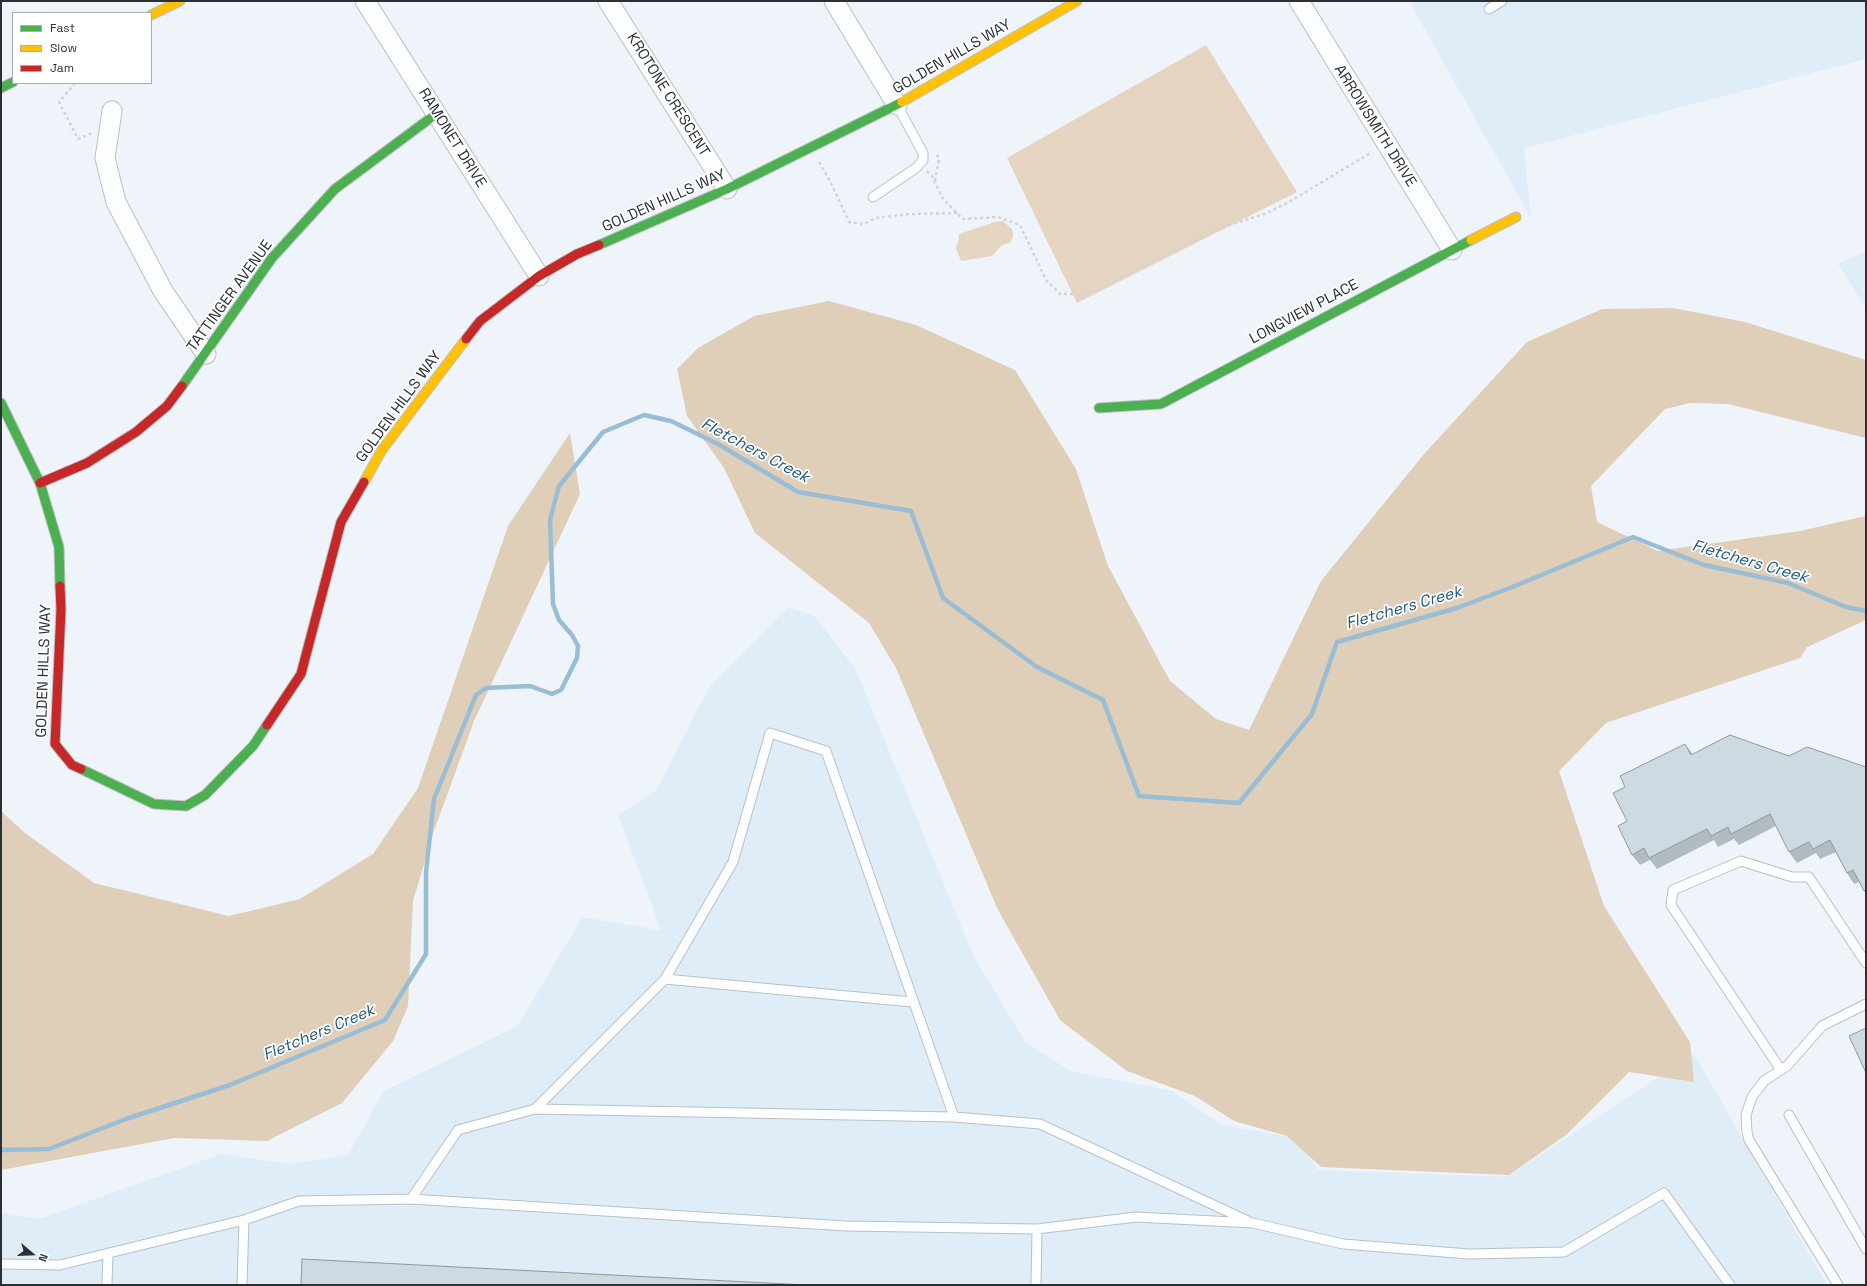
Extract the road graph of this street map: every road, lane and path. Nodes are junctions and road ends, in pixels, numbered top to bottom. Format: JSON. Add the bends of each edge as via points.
{"nodes":[{"id":1,"x":180,"y":1,"type":"edge"},
{"id":2,"x":365,"y":1,"type":"edge"},
{"id":3,"x":608,"y":1,"type":"edge"},
{"id":4,"x":834,"y":1,"type":"edge"},
{"id":5,"x":1299,"y":1,"type":"edge"},
{"id":6,"x":1502,"y":1,"type":"edge"},
{"id":7,"x":1071,"y":2,"type":"edge"},
{"id":8,"x":1489,"y":9,"type":"dead end"},
{"id":9,"x":152,"y":15,"type":"edge"},
{"id":10,"x":12,"y":82,"type":"edge"},
{"id":11,"x":74,"y":84,"type":"edge"},
{"id":12,"x":1,"y":88,"type":"edge"},
{"id":13,"x":897,"y":105,"type":"junction"},
{"id":14,"x":436,"y":114,"type":"junction"},
{"id":15,"x":111,"y":118,"type":"joint"},
{"id":16,"x":1385,"y":144,"type":"junction"},
{"id":17,"x":920,"y":163,"type":"junction"},
{"id":18,"x":727,"y":190,"type":"junction"},
{"id":19,"x":873,"y":197,"type":"dead end"},
{"id":20,"x":1516,"y":217,"type":"dead end"},
{"id":21,"x":1452,"y":250,"type":"junction"},
{"id":22,"x":539,"y":276,"type":"junction"},
{"id":23,"x":206,"y":354,"type":"junction"},
{"id":24,"x":1,"y":403,"type":"edge"},
{"id":25,"x":1099,"y":408,"type":"dead end"},
{"id":26,"x":40,"y":483,"type":"junction"},
{"id":27,"x":1866,"y":963,"type":"edge"},
{"id":28,"x":664,"y":979,"type":"junction"},
{"id":29,"x":912,"y":1002,"type":"junction"},
{"id":30,"x":1866,"y":1004,"type":"edge"},
{"id":31,"x":1781,"y":1070,"type":"junction"},
{"id":32,"x":535,"y":1108,"type":"junction"},
{"id":33,"x":1789,"y":1115,"type":"dead end"},
{"id":34,"x":954,"y":1117,"type":"junction"},
{"id":35,"x":411,"y":1199,"type":"junction"},
{"id":36,"x":244,"y":1220,"type":"junction"},
{"id":37,"x":1253,"y":1223,"type":"junction"},
{"id":38,"x":1037,"y":1229,"type":"junction"},
{"id":39,"x":1866,"y":1249,"type":"edge"},
{"id":40,"x":108,"y":1254,"type":"junction"},
{"id":41,"x":1,"y":1264,"type":"edge"},
{"id":42,"x":107,"y":1285,"type":"edge"},
{"id":43,"x":242,"y":1285,"type":"edge"},
{"id":44,"x":1036,"y":1285,"type":"edge"},
{"id":45,"x":1730,"y":1285,"type":"edge"},
{"id":46,"x":1838,"y":1285,"type":"edge"}],
"edges":[{"from":1,"to":9,"type":"street"},
{"from":2,"to":14,"type":"street","name":"RAMONET DRIVE"},
{"from":3,"to":18,"type":"street","name":"KROTONE CRESCENT"},
{"from":4,"to":13,"type":"street"},
{"from":5,"to":16,"type":"street","name":"ARROWSMITH DRIVE"},
{"from":6,"to":8,"type":"lane"},
{"from":7,"to":13,"type":"street","name":"GOLDEN HILLS WAY"},
{"from":10,"to":12,"type":"street"},
{"from":11,"to":15,"type":"path","via":[[59,102],[78,139]]},
{"from":13,"to":17,"type":"lane","via":[[923,153],[923,160]]},
{"from":13,"to":18,"type":"street","name":"GOLDEN HILLS WAY"},
{"from":14,"to":22,"type":"street","name":"RAMONET DRIVE"},
{"from":14,"to":23,"type":"street","name":"TATTINGER AVENUE","via":[[335,189],[272,258]]},
{"from":15,"to":23,"type":"street","via":[[105,158],[116,202],[164,291]]},
{"from":16,"to":17,"type":"path","via":[[1267,213],[1208,232],[1101,289],[1080,294],[1060,294],[1046,280],[1020,225],[998,217],[963,219],[943,199],[932,176]]},
{"from":16,"to":21,"type":"street","name":"ARROWSMITH DRIVE"},
{"from":17,"to":19,"type":"lane"},
{"from":18,"to":22,"type":"street","name":"GOLDEN HILLS WAY","via":[[577,254]]},
{"from":20,"to":21,"type":"street","name":"LONGVIEW PLACE"},
{"from":21,"to":25,"type":"street","name":"LONGVIEW PLACE","via":[[1161,404]]},
{"from":22,"to":26,"type":"street","name":"GOLDEN HILLS WAY","via":[[480,321],[382,450],[341,522],[301,674],[253,746],[205,795],[186,806],[154,804],[72,765],[55,744],[61,609],[59,547]]},
{"from":23,"to":26,"type":"street","name":"TATTINGER AVENUE","via":[[166,406],[136,432],[87,463]]},
{"from":24,"to":26,"type":"street","name":"GOLDEN HILLS WAY"},
{"from":27,"to":31,"type":"lane","via":[[1809,878],[1792,877],[1741,861],[1673,890],[1671,905]]},
{"from":28,"to":29,"type":"lane"},
{"from":28,"to":29,"type":"lane","via":[[733,862],[770,733],[826,750]]},
{"from":28,"to":32,"type":"lane"},
{"from":29,"to":34,"type":"lane"},
{"from":30,"to":31,"type":"lane","via":[[1822,1026]]},
{"from":31,"to":46,"type":"lane","via":[[1764,1082],[1752,1097],[1746,1115],[1749,1140]]},
{"from":32,"to":34,"type":"lane"},
{"from":32,"to":35,"type":"lane","via":[[458,1130]]},
{"from":33,"to":39,"type":"lane"},
{"from":34,"to":37,"type":"lane","via":[[1040,1124]]},
{"from":35,"to":36,"type":"lane","via":[[299,1201]]},
{"from":35,"to":38,"type":"lane","via":[[846,1226]]},
{"from":36,"to":40,"type":"lane"},
{"from":36,"to":43,"type":"lane"},
{"from":37,"to":38,"type":"lane","via":[[1136,1217]]},
{"from":37,"to":45,"type":"lane","via":[[1343,1244],[1469,1254],[1564,1252],[1664,1192]]},
{"from":38,"to":44,"type":"lane"},
{"from":40,"to":41,"type":"lane","via":[[60,1265]]},
{"from":40,"to":42,"type":"lane"}]}
